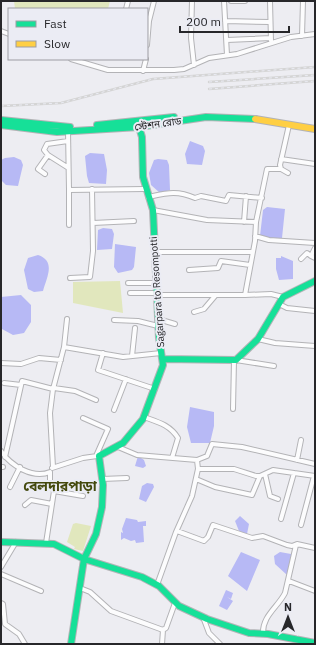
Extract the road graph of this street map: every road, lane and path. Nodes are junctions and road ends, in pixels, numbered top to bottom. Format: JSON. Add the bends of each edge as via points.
{"nodes":[{"id":1,"x":154,"y":1,"type":"edge"},
{"id":2,"x":192,"y":1,"type":"edge"},
{"id":3,"x":224,"y":1,"type":"edge"},
{"id":4,"x":231,"y":1,"type":"edge"},
{"id":5,"x":245,"y":1,"type":"edge"},
{"id":6,"x":270,"y":1,"type":"edge"},
{"id":7,"x":302,"y":1,"type":"edge"},
{"id":8,"x":148,"y":20,"type":"edge"},
{"id":9,"x":225,"y":21,"type":"junction"},
{"id":10,"x":270,"y":22,"type":"junction"},
{"id":11,"x":315,"y":34,"type":"edge"},
{"id":12,"x":302,"y":36,"type":"junction"},
{"id":13,"x":227,"y":40,"type":"junction"},
{"id":14,"x":271,"y":41,"type":"junction"},
{"id":15,"x":227,"y":55,"type":"junction"},
{"id":16,"x":74,"y":60,"type":"edge"},
{"id":17,"x":146,"y":60,"type":"edge"},
{"id":18,"x":194,"y":65,"type":"junction"},
{"id":19,"x":143,"y":71,"type":"junction"},
{"id":20,"x":1,"y":120,"type":"edge"},
{"id":21,"x":1,"y":125,"type":"edge"},
{"id":22,"x":289,"y":125,"type":"junction"},
{"id":23,"x":315,"y":125,"type":"edge"},
{"id":24,"x":139,"y":127,"type":"junction"},
{"id":25,"x":315,"y":128,"type":"edge"},
{"id":26,"x":68,"y":131,"type":"junction"},
{"id":27,"x":68,"y":141,"type":"junction"},
{"id":28,"x":48,"y":156,"type":"junction"},
{"id":29,"x":281,"y":159,"type":"junction"},
{"id":30,"x":315,"y":164,"type":"edge"},
{"id":31,"x":68,"y":167,"type":"junction"},
{"id":32,"x":281,"y":169,"type":"junction"},
{"id":33,"x":288,"y":173,"type":"dead end"},
{"id":34,"x":45,"y":174,"type":"dead end"},
{"id":35,"x":92,"y":189,"type":"junction"},
{"id":36,"x":145,"y":189,"type":"junction"},
{"id":37,"x":69,"y":190,"type":"junction"},
{"id":38,"x":148,"y":196,"type":"junction"},
{"id":39,"x":246,"y":196,"type":"junction"},
{"id":40,"x":262,"y":198,"type":"junction"},
{"id":41,"x":153,"y":210,"type":"junction"},
{"id":42,"x":134,"y":221,"type":"dead end"},
{"id":43,"x":244,"y":222,"type":"junction"},
{"id":44,"x":256,"y":222,"type":"junction"},
{"id":45,"x":93,"y":223,"type":"junction"},
{"id":46,"x":69,"y":225,"type":"dead end"},
{"id":47,"x":255,"y":236,"type":"junction"},
{"id":48,"x":315,"y":243,"type":"edge"},
{"id":49,"x":315,"y":248,"type":"edge"},
{"id":50,"x":154,"y":252,"type":"junction"},
{"id":51,"x":253,"y":252,"type":"junction"},
{"id":52,"x":313,"y":257,"type":"edge"},
{"id":53,"x":301,"y":259,"type":"dead end"},
{"id":54,"x":250,"y":265,"type":"junction"},
{"id":55,"x":189,"y":270,"type":"dead end"},
{"id":56,"x":70,"y":278,"type":"dead end"},
{"id":57,"x":315,"y":281,"type":"edge"},
{"id":58,"x":128,"y":283,"type":"dead end"},
{"id":59,"x":156,"y":283,"type":"junction"},
{"id":60,"x":130,"y":293,"type":"dead end"},
{"id":61,"x":157,"y":294,"type":"junction"},
{"id":62,"x":246,"y":295,"type":"junction"},
{"id":63,"x":215,"y":296,"type":"junction"},
{"id":64,"x":283,"y":297,"type":"junction"},
{"id":65,"x":279,"y":304,"type":"junction"},
{"id":66,"x":315,"y":311,"type":"edge"},
{"id":67,"x":194,"y":312,"type":"dead end"},
{"id":68,"x":67,"y":319,"type":"dead end"},
{"id":69,"x":114,"y":320,"type":"dead end"},
{"id":70,"x":158,"y":322,"type":"junction"},
{"id":71,"x":175,"y":324,"type":"dead end"},
{"id":72,"x":135,"y":328,"type":"dead end"},
{"id":73,"x":258,"y":339,"type":"junction"},
{"id":74,"x":315,"y":346,"type":"edge"},
{"id":75,"x":64,"y":347,"type":"junction"},
{"id":76,"x":103,"y":353,"type":"junction"},
{"id":77,"x":132,"y":356,"type":"junction"},
{"id":78,"x":162,"y":356,"type":"junction"},
{"id":79,"x":61,"y":360,"type":"junction"},
{"id":80,"x":236,"y":360,"type":"junction"},
{"id":81,"x":1,"y":363,"type":"edge"},
{"id":82,"x":274,"y":366,"type":"dead end"},
{"id":83,"x":126,"y":379,"type":"junction"},
{"id":84,"x":4,"y":383,"type":"dead end"},
{"id":85,"x":21,"y":385,"type":"junction"},
{"id":86,"x":53,"y":389,"type":"junction"},
{"id":87,"x":156,"y":389,"type":"junction"},
{"id":88,"x":96,"y":400,"type":"dead end"},
{"id":89,"x":234,"y":409,"type":"dead end"},
{"id":90,"x":114,"y":410,"type":"dead end"},
{"id":91,"x":144,"y":417,"type":"junction"},
{"id":92,"x":83,"y":418,"type":"dead end"},
{"id":93,"x":301,"y":440,"type":"dead end"},
{"id":94,"x":118,"y":447,"type":"junction"},
{"id":95,"x":1,"y":451,"type":"edge"},
{"id":96,"x":97,"y":456,"type":"junction"},
{"id":97,"x":5,"y":457,"type":"junction"},
{"id":98,"x":172,"y":458,"type":"junction"},
{"id":99,"x":197,"y":460,"type":"junction"},
{"id":100,"x":297,"y":460,"type":"junction"},
{"id":101,"x":315,"y":464,"type":"edge"},
{"id":102,"x":20,"y":467,"type":"junction"},
{"id":103,"x":53,"y":467,"type":"junction"},
{"id":104,"x":198,"y":468,"type":"junction"},
{"id":105,"x":50,"y":472,"type":"junction"},
{"id":106,"x":294,"y":473,"type":"junction"},
{"id":107,"x":263,"y":475,"type":"junction"},
{"id":108,"x":315,"y":476,"type":"edge"},
{"id":109,"x":127,"y":478,"type":"dead end"},
{"id":110,"x":102,"y":479,"type":"junction"},
{"id":111,"x":196,"y":479,"type":"junction"},
{"id":112,"x":10,"y":487,"type":"dead end"},
{"id":113,"x":54,"y":491,"type":"junction"},
{"id":114,"x":83,"y":496,"type":"dead end"},
{"id":115,"x":278,"y":499,"type":"dead end"},
{"id":116,"x":52,"y":504,"type":"junction"},
{"id":117,"x":25,"y":505,"type":"dead end"},
{"id":118,"x":281,"y":519,"type":"dead end"},
{"id":119,"x":300,"y":525,"type":"dead end"},
{"id":120,"x":177,"y":531,"type":"junction"},
{"id":121,"x":1,"y":542,"type":"edge"},
{"id":122,"x":16,"y":542,"type":"junction"},
{"id":123,"x":46,"y":543,"type":"junction"},
{"id":124,"x":296,"y":545,"type":"junction"},
{"id":125,"x":315,"y":548,"type":"edge"},
{"id":126,"x":84,"y":559,"type":"junction"},
{"id":127,"x":1,"y":567,"type":"edge"},
{"id":128,"x":1,"y":574,"type":"edge"},
{"id":129,"x":288,"y":581,"type":"junction"},
{"id":130,"x":158,"y":585,"type":"junction"},
{"id":131,"x":80,"y":588,"type":"junction"},
{"id":132,"x":41,"y":591,"type":"dead end"},
{"id":133,"x":315,"y":591,"type":"edge"},
{"id":134,"x":1,"y":603,"type":"edge"},
{"id":135,"x":175,"y":603,"type":"junction"},
{"id":136,"x":203,"y":616,"type":"junction"},
{"id":137,"x":163,"y":630,"type":"junction"},
{"id":138,"x":263,"y":634,"type":"junction"},
{"id":139,"x":287,"y":641,"type":"edge"},
{"id":140,"x":315,"y":643,"type":"edge"},
{"id":141,"x":25,"y":644,"type":"edge"},
{"id":142,"x":71,"y":644,"type":"edge"},
{"id":143,"x":162,"y":644,"type":"edge"},
{"id":144,"x":220,"y":644,"type":"edge"}],
"edges":[{"from":1,"to":8,"type":"street"},
{"from":2,"to":18,"type":"street"},
{"from":3,"to":9,"type":"street"},
{"from":4,"to":5,"type":"street"},
{"from":6,"to":10,"type":"street"},
{"from":7,"to":12,"type":"street"},
{"from":9,"to":10,"type":"street"},
{"from":9,"to":13,"type":"street"},
{"from":10,"to":14,"type":"street"},
{"from":11,"to":12,"type":"street"},
{"from":12,"to":14,"type":"street"},
{"from":13,"to":14,"type":"street"},
{"from":13,"to":15,"type":"street"},
{"from":14,"to":15,"type":"street","via":[[237,54]]},
{"from":15,"to":18,"type":"street","via":[[209,58]]},
{"from":16,"to":19,"type":"street","via":[[108,70]]},
{"from":17,"to":19,"type":"street"},
{"from":18,"to":19,"type":"street","via":[[174,70]]},
{"from":20,"to":23,"type":"main road","name":"স্টেশন রোড","via":[[69,127],[210,113],[238,113]]},
{"from":21,"to":26,"type":"main road","name":"স্টেশন রোড","via":[[43,131]]},
{"from":22,"to":24,"type":"main road","name":"স্টেশন রোড","via":[[242,117],[206,117]]},
{"from":22,"to":25,"type":"main road","name":"স্টেশন রোড"},
{"from":22,"to":29,"type":"street"},
{"from":24,"to":26,"type":"main road","name":"স্টেশন রোড"},
{"from":24,"to":36,"type":"main road","name":"Sagarpara to Resompotti","via":[[142,137],[142,177]]},
{"from":26,"to":27,"type":"street"},
{"from":27,"to":28,"type":"street","via":[[47,144],[44,150]]},
{"from":27,"to":31,"type":"street"},
{"from":28,"to":31,"type":"street"},
{"from":28,"to":34,"type":"street","via":[[38,169]]},
{"from":29,"to":30,"type":"street"},
{"from":29,"to":32,"type":"street"},
{"from":31,"to":37,"type":"street"},
{"from":32,"to":33,"type":"street"},
{"from":32,"to":40,"type":"street","via":[[267,169]]},
{"from":35,"to":36,"type":"street"},
{"from":35,"to":37,"type":"street"},
{"from":35,"to":45,"type":"street"},
{"from":36,"to":38,"type":"main road","name":"Sagarpara to Resompotti"},
{"from":37,"to":46,"type":"street"},
{"from":38,"to":39,"type":"street","via":[[182,193],[195,198],[201,196],[226,201],[229,195]]},
{"from":38,"to":41,"type":"main road","name":"Sagarpara to Resompotti"},
{"from":39,"to":40,"type":"street"},
{"from":39,"to":43,"type":"street"},
{"from":40,"to":44,"type":"street"},
{"from":41,"to":43,"type":"street","via":[[207,220]]},
{"from":41,"to":50,"type":"main road","name":"Sagarpara to Resompotti"},
{"from":42,"to":45,"type":"street"},
{"from":43,"to":44,"type":"street"},
{"from":44,"to":47,"type":"street"},
{"from":45,"to":56,"type":"street","via":[[90,277]]},
{"from":47,"to":48,"type":"street","via":[[270,240]]},
{"from":47,"to":51,"type":"street"},
{"from":49,"to":52,"type":"street"},
{"from":50,"to":51,"type":"street"},
{"from":50,"to":59,"type":"main road","name":"Sagarpara to Resompotti"},
{"from":51,"to":54,"type":"street"},
{"from":52,"to":53,"type":"street","via":[[307,253]]},
{"from":54,"to":55,"type":"street","via":[[221,261],[218,268]]},
{"from":54,"to":62,"type":"street"},
{"from":57,"to":64,"type":"main road"},
{"from":58,"to":59,"type":"street"},
{"from":59,"to":61,"type":"main road","name":"Sagarpara to Resompotti"},
{"from":60,"to":61,"type":"street"},
{"from":61,"to":63,"type":"street"},
{"from":61,"to":70,"type":"main road","name":"Sagarpara to Resompotti"},
{"from":62,"to":63,"type":"street"},
{"from":62,"to":64,"type":"street","via":[[271,294]]},
{"from":63,"to":67,"type":"street","via":[[204,309]]},
{"from":64,"to":65,"type":"main road"},
{"from":65,"to":66,"type":"street","via":[[287,308]]},
{"from":65,"to":73,"type":"main road"},
{"from":68,"to":75,"type":"street"},
{"from":69,"to":70,"type":"street"},
{"from":70,"to":71,"type":"street"},
{"from":70,"to":78,"type":"main road","name":"Sagarpara to Resompotti"},
{"from":72,"to":77,"type":"street"},
{"from":73,"to":74,"type":"street"},
{"from":73,"to":80,"type":"main road"},
{"from":75,"to":76,"type":"street"},
{"from":75,"to":79,"type":"street"},
{"from":76,"to":77,"type":"street","via":[[122,357]]},
{"from":76,"to":83,"type":"street","via":[[98,370]]},
{"from":77,"to":78,"type":"street"},
{"from":78,"to":80,"type":"main road"},
{"from":78,"to":87,"type":"main road","name":"Sagarpara to Resompotti","via":[[163,365]]},
{"from":79,"to":81,"type":"street","via":[[39,358],[21,364]]},
{"from":79,"to":86,"type":"street"},
{"from":80,"to":82,"type":"street"},
{"from":80,"to":89,"type":"street"},
{"from":83,"to":87,"type":"street"},
{"from":83,"to":90,"type":"street"},
{"from":84,"to":85,"type":"street"},
{"from":85,"to":86,"type":"street","via":[[22,381]]},
{"from":85,"to":97,"type":"street"},
{"from":86,"to":88,"type":"street","via":[[74,391]]},
{"from":86,"to":103,"type":"street","via":[[50,413]]},
{"from":87,"to":91,"type":"main road","name":"Sagarpara to Resompotti"},
{"from":91,"to":94,"type":"main road","name":"Sagarpara to Resompotti"},
{"from":91,"to":98,"type":"street","via":[[169,426],[174,432],[178,438]]},
{"from":92,"to":96,"type":"street","via":[[108,429]]},
{"from":93,"to":100,"type":"street"},
{"from":94,"to":96,"type":"main road","name":"Sagarpara to Resompotti"},
{"from":94,"to":98,"type":"street","via":[[137,454]]},
{"from":95,"to":97,"type":"street"},
{"from":96,"to":103,"type":"street"},
{"from":96,"to":110,"type":"main road"},
{"from":97,"to":102,"type":"street"},
{"from":98,"to":99,"type":"street"},
{"from":99,"to":100,"type":"street","via":[[208,456],[212,444],[242,447]]},
{"from":99,"to":104,"type":"street"},
{"from":100,"to":101,"type":"street"},
{"from":102,"to":105,"type":"street","via":[[32,474]]},
{"from":102,"to":112,"type":"street"},
{"from":103,"to":105,"type":"street"},
{"from":104,"to":107,"type":"street","via":[[234,469]]},
{"from":104,"to":111,"type":"street"},
{"from":105,"to":113,"type":"street","via":[[50,485]]},
{"from":106,"to":107,"type":"street","via":[[273,470]]},
{"from":106,"to":108,"type":"street"},
{"from":106,"to":118,"type":"street"},
{"from":107,"to":111,"type":"street","via":[[252,495],[215,487]]},
{"from":107,"to":115,"type":"street","via":[[270,496]]},
{"from":108,"to":119,"type":"street"},
{"from":109,"to":110,"type":"street"},
{"from":110,"to":126,"type":"main road","via":[[102,507],[96,534]]},
{"from":111,"to":120,"type":"street","via":[[189,505]]},
{"from":113,"to":114,"type":"street"},
{"from":113,"to":116,"type":"street"},
{"from":116,"to":117,"type":"street","via":[[31,500]]},
{"from":116,"to":123,"type":"street"},
{"from":120,"to":124,"type":"street","via":[[204,541],[213,526],[252,538],[263,536],[288,545]]},
{"from":120,"to":130,"type":"street"},
{"from":121,"to":122,"type":"main road"},
{"from":122,"to":123,"type":"main road"},
{"from":122,"to":127,"type":"street"},
{"from":123,"to":126,"type":"main road","via":[[54,544]]},
{"from":124,"to":125,"type":"street"},
{"from":124,"to":129,"type":"street"},
{"from":126,"to":130,"type":"main road"},
{"from":126,"to":131,"type":"main road"},
{"from":128,"to":132,"type":"street"},
{"from":129,"to":133,"type":"street"},
{"from":129,"to":138,"type":"street","via":[[282,600],[264,624]]},
{"from":130,"to":135,"type":"main road"},
{"from":131,"to":137,"type":"street","via":[[90,592],[111,611]]},
{"from":131,"to":142,"type":"main road"},
{"from":134,"to":141,"type":"street","via":[[5,624],[19,634]]},
{"from":135,"to":136,"type":"main road"},
{"from":135,"to":137,"type":"street"},
{"from":136,"to":138,"type":"main road","via":[[242,631]]},
{"from":136,"to":144,"type":"street","via":[[209,633]]},
{"from":137,"to":143,"type":"street"},
{"from":138,"to":139,"type":"main road"},
{"from":139,"to":140,"type":"main road"}]}
